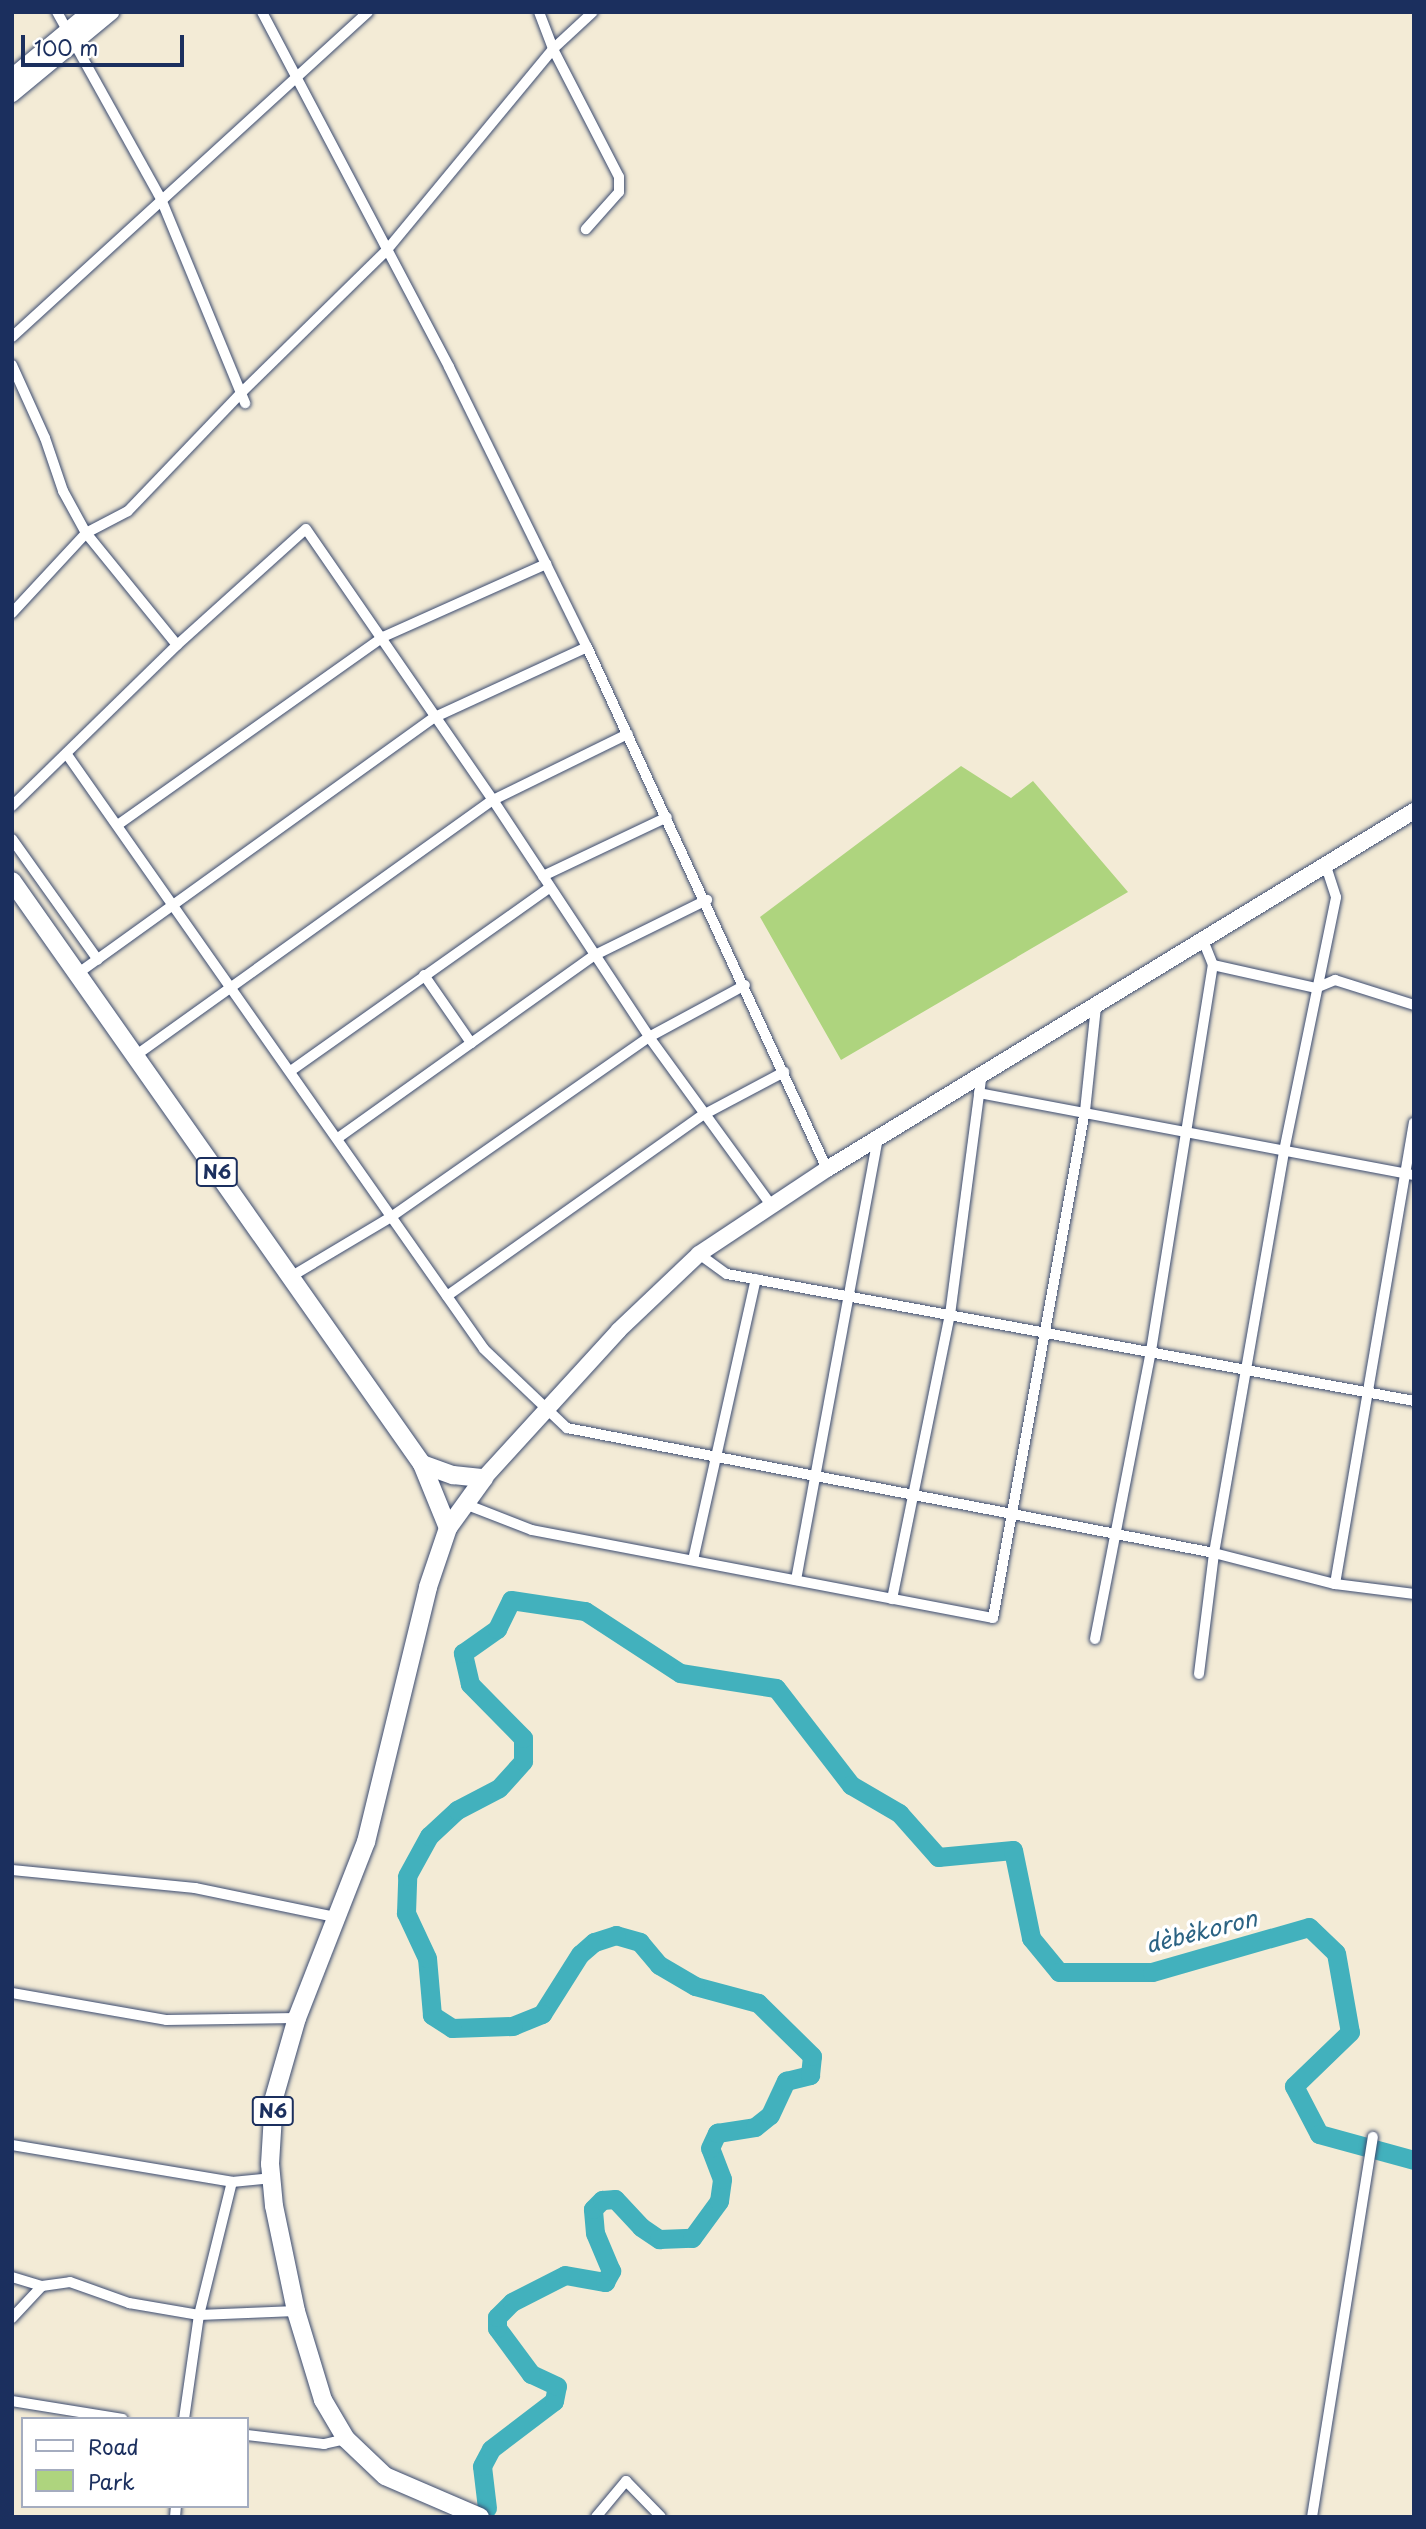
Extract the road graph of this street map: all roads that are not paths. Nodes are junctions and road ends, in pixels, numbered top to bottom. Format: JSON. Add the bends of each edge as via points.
{"nodes":[{"id":1,"x":57,"y":12,"type":"edge"},
{"id":2,"x":90,"y":12,"type":"edge"},
{"id":3,"x":111,"y":12,"type":"edge"},
{"id":4,"x":262,"y":12,"type":"edge"},
{"id":5,"x":368,"y":12,"type":"edge"},
{"id":6,"x":539,"y":12,"type":"edge"},
{"id":7,"x":593,"y":12,"type":"edge"},
{"id":8,"x":69,"y":38,"type":"junction"},
{"id":9,"x":553,"y":49,"type":"junction"},
{"id":10,"x":12,"y":77,"type":"edge"},
{"id":11,"x":295,"y":77,"type":"junction"},
{"id":12,"x":12,"y":94,"type":"edge"},
{"id":13,"x":162,"y":199,"type":"junction"},
{"id":14,"x":586,"y":229,"type":"dead end"},
{"id":15,"x":386,"y":251,"type":"junction"},
{"id":16,"x":12,"y":337,"type":"edge"},
{"id":17,"x":12,"y":365,"type":"edge"},
{"id":18,"x":242,"y":391,"type":"junction"},
{"id":19,"x":245,"y":403,"type":"dead end"},
{"id":20,"x":86,"y":533,"type":"junction"},
{"id":21,"x":546,"y":564,"type":"junction"},
{"id":22,"x":12,"y":613,"type":"edge"},
{"id":23,"x":383,"y":638,"type":"junction"},
{"id":24,"x":177,"y":645,"type":"junction"},
{"id":25,"x":587,"y":647,"type":"junction"},
{"id":26,"x":435,"y":717,"type":"junction"},
{"id":27,"x":628,"y":734,"type":"junction"},
{"id":28,"x":68,"y":756,"type":"junction"},
{"id":29,"x":493,"y":800,"type":"junction"},
{"id":30,"x":12,"y":806,"type":"edge"},
{"id":31,"x":1414,"y":811,"type":"edge"},
{"id":32,"x":667,"y":817,"type":"junction"},
{"id":33,"x":119,"y":824,"type":"junction"},
{"id":34,"x":12,"y":839,"type":"edge"},
{"id":35,"x":1325,"y":863,"type":"junction"},
{"id":36,"x":543,"y":876,"type":"junction"},
{"id":37,"x":12,"y":881,"type":"edge"},
{"id":38,"x":550,"y":887,"type":"junction"},
{"id":39,"x":707,"y":900,"type":"junction"},
{"id":40,"x":175,"y":906,"type":"junction"},
{"id":41,"x":1203,"y":940,"type":"junction"},
{"id":42,"x":595,"y":955,"type":"junction"},
{"id":43,"x":98,"y":960,"type":"junction"},
{"id":44,"x":1213,"y":965,"type":"junction"},
{"id":45,"x":78,"y":974,"type":"junction"},
{"id":46,"x":424,"y":975,"type":"junction"},
{"id":47,"x":745,"y":985,"type":"junction"},
{"id":48,"x":233,"y":988,"type":"junction"},
{"id":49,"x":1316,"y":988,"type":"junction"},
{"id":50,"x":1414,"y":1005,"type":"edge"},
{"id":51,"x":1096,"y":1007,"type":"junction"},
{"id":52,"x":649,"y":1037,"type":"junction"},
{"id":53,"x":471,"y":1043,"type":"junction"},
{"id":54,"x":135,"y":1056,"type":"junction"},
{"id":55,"x":292,"y":1069,"type":"junction"},
{"id":56,"x":784,"y":1072,"type":"junction"},
{"id":57,"x":980,"y":1086,"type":"junction"},
{"id":58,"x":1085,"y":1111,"type":"junction"},
{"id":59,"x":704,"y":1115,"type":"junction"},
{"id":60,"x":1414,"y":1123,"type":"edge"},
{"id":61,"x":1184,"y":1129,"type":"junction"},
{"id":62,"x":338,"y":1138,"type":"junction"},
{"id":63,"x":878,"y":1139,"type":"junction"},
{"id":64,"x":1284,"y":1151,"type":"junction"},
{"id":65,"x":827,"y":1169,"type":"junction"},
{"id":66,"x":1409,"y":1175,"type":"edge"},
{"id":67,"x":771,"y":1205,"type":"junction"},
{"id":68,"x":391,"y":1217,"type":"junction"},
{"id":69,"x":699,"y":1254,"type":"junction"},
{"id":70,"x":292,"y":1276,"type":"junction"},
{"id":71,"x":756,"y":1279,"type":"junction"},
{"id":72,"x":447,"y":1296,"type":"junction"},
{"id":73,"x":852,"y":1297,"type":"junction"},
{"id":74,"x":950,"y":1315,"type":"junction"},
{"id":75,"x":1044,"y":1332,"type":"junction"},
{"id":76,"x":1151,"y":1351,"type":"junction"},
{"id":77,"x":1248,"y":1372,"type":"junction"},
{"id":78,"x":1367,"y":1392,"type":"junction"},
{"id":79,"x":1414,"y":1401,"type":"edge"},
{"id":80,"x":546,"y":1409,"type":"junction"},
{"id":81,"x":718,"y":1458,"type":"junction"},
{"id":82,"x":422,"y":1464,"type":"junction"},
{"id":83,"x":484,"y":1478,"type":"junction"},
{"id":84,"x":818,"y":1479,"type":"junction"},
{"id":85,"x":914,"y":1497,"type":"junction"},
{"id":86,"x":465,"y":1504,"type":"junction"},
{"id":87,"x":1012,"y":1517,"type":"junction"},
{"id":88,"x":447,"y":1528,"type":"junction"},
{"id":89,"x":1116,"y":1534,"type":"junction"},
{"id":90,"x":1214,"y":1553,"type":"junction"},
{"id":91,"x":693,"y":1560,"type":"junction"},
{"id":92,"x":796,"y":1580,"type":"junction"},
{"id":93,"x":1335,"y":1584,"type":"junction"},
{"id":94,"x":1414,"y":1594,"type":"edge"},
{"id":95,"x":892,"y":1599,"type":"junction"},
{"id":96,"x":1095,"y":1639,"type":"dead end"},
{"id":97,"x":1199,"y":1674,"type":"dead end"},
{"id":98,"x":12,"y":1870,"type":"edge"},
{"id":99,"x":340,"y":1918,"type":"junction"},
{"id":100,"x":12,"y":1993,"type":"edge"},
{"id":101,"x":297,"y":2018,"type":"junction"},
{"id":102,"x":1373,"y":2137,"type":"dead end"},
{"id":103,"x":12,"y":2145,"type":"edge"},
{"id":104,"x":273,"y":2178,"type":"junction"},
{"id":105,"x":232,"y":2182,"type":"junction"},
{"id":106,"x":12,"y":2277,"type":"edge"},
{"id":107,"x":42,"y":2286,"type":"junction"},
{"id":108,"x":296,"y":2311,"type":"junction"},
{"id":109,"x":199,"y":2315,"type":"junction"},
{"id":110,"x":12,"y":2318,"type":"edge"},
{"id":111,"x":12,"y":2401,"type":"edge"},
{"id":112,"x":111,"y":2417,"type":"edge"},
{"id":113,"x":184,"y":2417,"type":"edge"},
{"id":114,"x":248,"y":2435,"type":"edge"},
{"id":115,"x":346,"y":2439,"type":"junction"},
{"id":116,"x":476,"y":2515,"type":"edge"},
{"id":117,"x":596,"y":2517,"type":"edge"},
{"id":118,"x":661,"y":2517,"type":"edge"},
{"id":119,"x":1312,"y":2517,"type":"edge"}],
"edges":[{"from":1,"to":8,"type":"street"},
{"from":2,"to":8,"type":"main road"},
{"from":3,"to":8,"type":"main road"},
{"from":4,"to":11,"type":"street"},
{"from":5,"to":11,"type":"street"},
{"from":6,"to":9,"type":"street"},
{"from":7,"to":9,"type":"street"},
{"from":8,"to":10,"type":"main road"},
{"from":8,"to":12,"type":"main road"},
{"from":8,"to":13,"type":"street"},
{"from":9,"to":14,"type":"street","via":[[619,177],[620,192]]},
{"from":9,"to":15,"type":"street"},
{"from":11,"to":13,"type":"street"},
{"from":11,"to":15,"type":"street"},
{"from":13,"to":16,"type":"street"},
{"from":13,"to":18,"type":"street"},
{"from":15,"to":18,"type":"street"},
{"from":15,"to":21,"type":"street"},
{"from":17,"to":20,"type":"street","via":[[46,438],[63,491]]},
{"from":18,"to":19,"type":"street"},
{"from":18,"to":20,"type":"street","via":[[128,511]]},
{"from":20,"to":22,"type":"street"},
{"from":20,"to":24,"type":"street"},
{"from":21,"to":23,"type":"street"},
{"from":21,"to":25,"type":"street"},
{"from":23,"to":24,"type":"street","via":[[306,529]]},
{"from":23,"to":26,"type":"street"},
{"from":23,"to":33,"type":"street"},
{"from":24,"to":28,"type":"street"},
{"from":25,"to":26,"type":"street"},
{"from":25,"to":27,"type":"street"},
{"from":26,"to":29,"type":"street"},
{"from":26,"to":40,"type":"street"},
{"from":27,"to":29,"type":"street"},
{"from":27,"to":32,"type":"street"},
{"from":28,"to":30,"type":"street"},
{"from":28,"to":33,"type":"street"},
{"from":29,"to":36,"type":"street"},
{"from":29,"to":48,"type":"street"},
{"from":31,"to":35,"type":"main road"},
{"from":32,"to":36,"type":"street"},
{"from":32,"to":39,"type":"street"},
{"from":33,"to":40,"type":"street"},
{"from":34,"to":43,"type":"street"},
{"from":35,"to":41,"type":"main road"},
{"from":35,"to":49,"type":"street","via":[[1336,897]]},
{"from":36,"to":38,"type":"street"},
{"from":37,"to":45,"type":"highway","number":"N6"},
{"from":38,"to":42,"type":"street"},
{"from":38,"to":46,"type":"street"},
{"from":39,"to":42,"type":"street"},
{"from":39,"to":47,"type":"street"},
{"from":40,"to":43,"type":"street"},
{"from":40,"to":48,"type":"street"},
{"from":41,"to":44,"type":"street"},
{"from":41,"to":51,"type":"main road"},
{"from":42,"to":52,"type":"street"},
{"from":42,"to":53,"type":"street"},
{"from":43,"to":45,"type":"street"},
{"from":44,"to":49,"type":"street"},
{"from":44,"to":61,"type":"street"},
{"from":45,"to":54,"type":"highway","number":"N6"},
{"from":46,"to":53,"type":"street"},
{"from":46,"to":55,"type":"street"},
{"from":47,"to":52,"type":"street"},
{"from":47,"to":56,"type":"street"},
{"from":48,"to":54,"type":"street"},
{"from":48,"to":55,"type":"street"},
{"from":49,"to":50,"type":"street","via":[[1335,981]]},
{"from":49,"to":64,"type":"street"},
{"from":51,"to":57,"type":"main road"},
{"from":51,"to":58,"type":"street"},
{"from":52,"to":59,"type":"street"},
{"from":52,"to":68,"type":"street"},
{"from":53,"to":62,"type":"street"},
{"from":54,"to":70,"type":"highway","number":"N6"},
{"from":55,"to":62,"type":"street"},
{"from":56,"to":59,"type":"street"},
{"from":56,"to":65,"type":"street"},
{"from":57,"to":58,"type":"street"},
{"from":57,"to":63,"type":"main road"},
{"from":57,"to":74,"type":"street"},
{"from":58,"to":61,"type":"street"},
{"from":58,"to":75,"type":"street"},
{"from":59,"to":67,"type":"street"},
{"from":59,"to":72,"type":"street"},
{"from":60,"to":66,"type":"street"},
{"from":61,"to":64,"type":"street"},
{"from":61,"to":76,"type":"street"},
{"from":62,"to":68,"type":"street"},
{"from":63,"to":65,"type":"main road"},
{"from":63,"to":73,"type":"street"},
{"from":64,"to":66,"type":"street"},
{"from":64,"to":77,"type":"street"},
{"from":65,"to":67,"type":"main road"},
{"from":66,"to":78,"type":"street"},
{"from":67,"to":69,"type":"main road"},
{"from":68,"to":70,"type":"street"},
{"from":68,"to":72,"type":"street"},
{"from":69,"to":71,"type":"street","via":[[727,1274]]},
{"from":69,"to":80,"type":"main road","via":[[619,1330]]},
{"from":70,"to":82,"type":"highway","number":"N6"},
{"from":71,"to":73,"type":"street"},
{"from":71,"to":81,"type":"street"},
{"from":72,"to":80,"type":"street","via":[[484,1349]]},
{"from":73,"to":74,"type":"street"},
{"from":73,"to":84,"type":"street"},
{"from":74,"to":75,"type":"street"},
{"from":74,"to":85,"type":"street"},
{"from":75,"to":76,"type":"street"},
{"from":75,"to":87,"type":"street"},
{"from":76,"to":77,"type":"street"},
{"from":76,"to":89,"type":"street"},
{"from":77,"to":78,"type":"street"},
{"from":77,"to":90,"type":"street"},
{"from":78,"to":79,"type":"street"},
{"from":78,"to":93,"type":"street"},
{"from":80,"to":81,"type":"street","via":[[567,1429]]},
{"from":80,"to":83,"type":"main road"},
{"from":81,"to":84,"type":"street"},
{"from":81,"to":91,"type":"street"},
{"from":82,"to":83,"type":"highway","via":[[453,1475]]},
{"from":82,"to":88,"type":"highway","number":"N6"},
{"from":83,"to":86,"type":"highway","number":"N6"},
{"from":84,"to":85,"type":"street"},
{"from":84,"to":92,"type":"street"},
{"from":85,"to":87,"type":"street"},
{"from":85,"to":95,"type":"street"},
{"from":86,"to":88,"type":"highway","number":"N6"},
{"from":86,"to":91,"type":"street","via":[[532,1530]]},
{"from":87,"to":89,"type":"street"},
{"from":87,"to":95,"type":"street","via":[[993,1618]]},
{"from":88,"to":99,"type":"highway","number":"N6","via":[[413,1644],[382,1787]]},
{"from":89,"to":90,"type":"street"},
{"from":89,"to":96,"type":"street"},
{"from":90,"to":93,"type":"street"},
{"from":90,"to":97,"type":"street"},
{"from":91,"to":92,"type":"street"},
{"from":92,"to":95,"type":"street"},
{"from":93,"to":94,"type":"street"},
{"from":98,"to":99,"type":"street","via":[[195,1888]]},
{"from":99,"to":101,"type":"highway","number":"N6"},
{"from":100,"to":101,"type":"street","via":[[166,2020]]},
{"from":101,"to":104,"type":"highway","number":"N6","via":[[274,2098]]},
{"from":102,"to":119,"type":"street"},
{"from":103,"to":105,"type":"street"},
{"from":104,"to":105,"type":"street"},
{"from":104,"to":108,"type":"highway","number":"N6","via":[[274,2206]]},
{"from":105,"to":109,"type":"street"},
{"from":106,"to":107,"type":"street"},
{"from":107,"to":109,"type":"street","via":[[70,2282],[129,2303]]},
{"from":107,"to":110,"type":"street"},
{"from":108,"to":109,"type":"street"},
{"from":108,"to":115,"type":"highway","number":"N6","via":[[323,2400]]},
{"from":109,"to":113,"type":"street"},
{"from":111,"to":112,"type":"street"},
{"from":114,"to":115,"type":"street","via":[[324,2444]]},
{"from":115,"to":116,"type":"highway","number":"N6","via":[[385,2476]]},
{"from":117,"to":118,"type":"street","via":[[626,2481]]}]}
